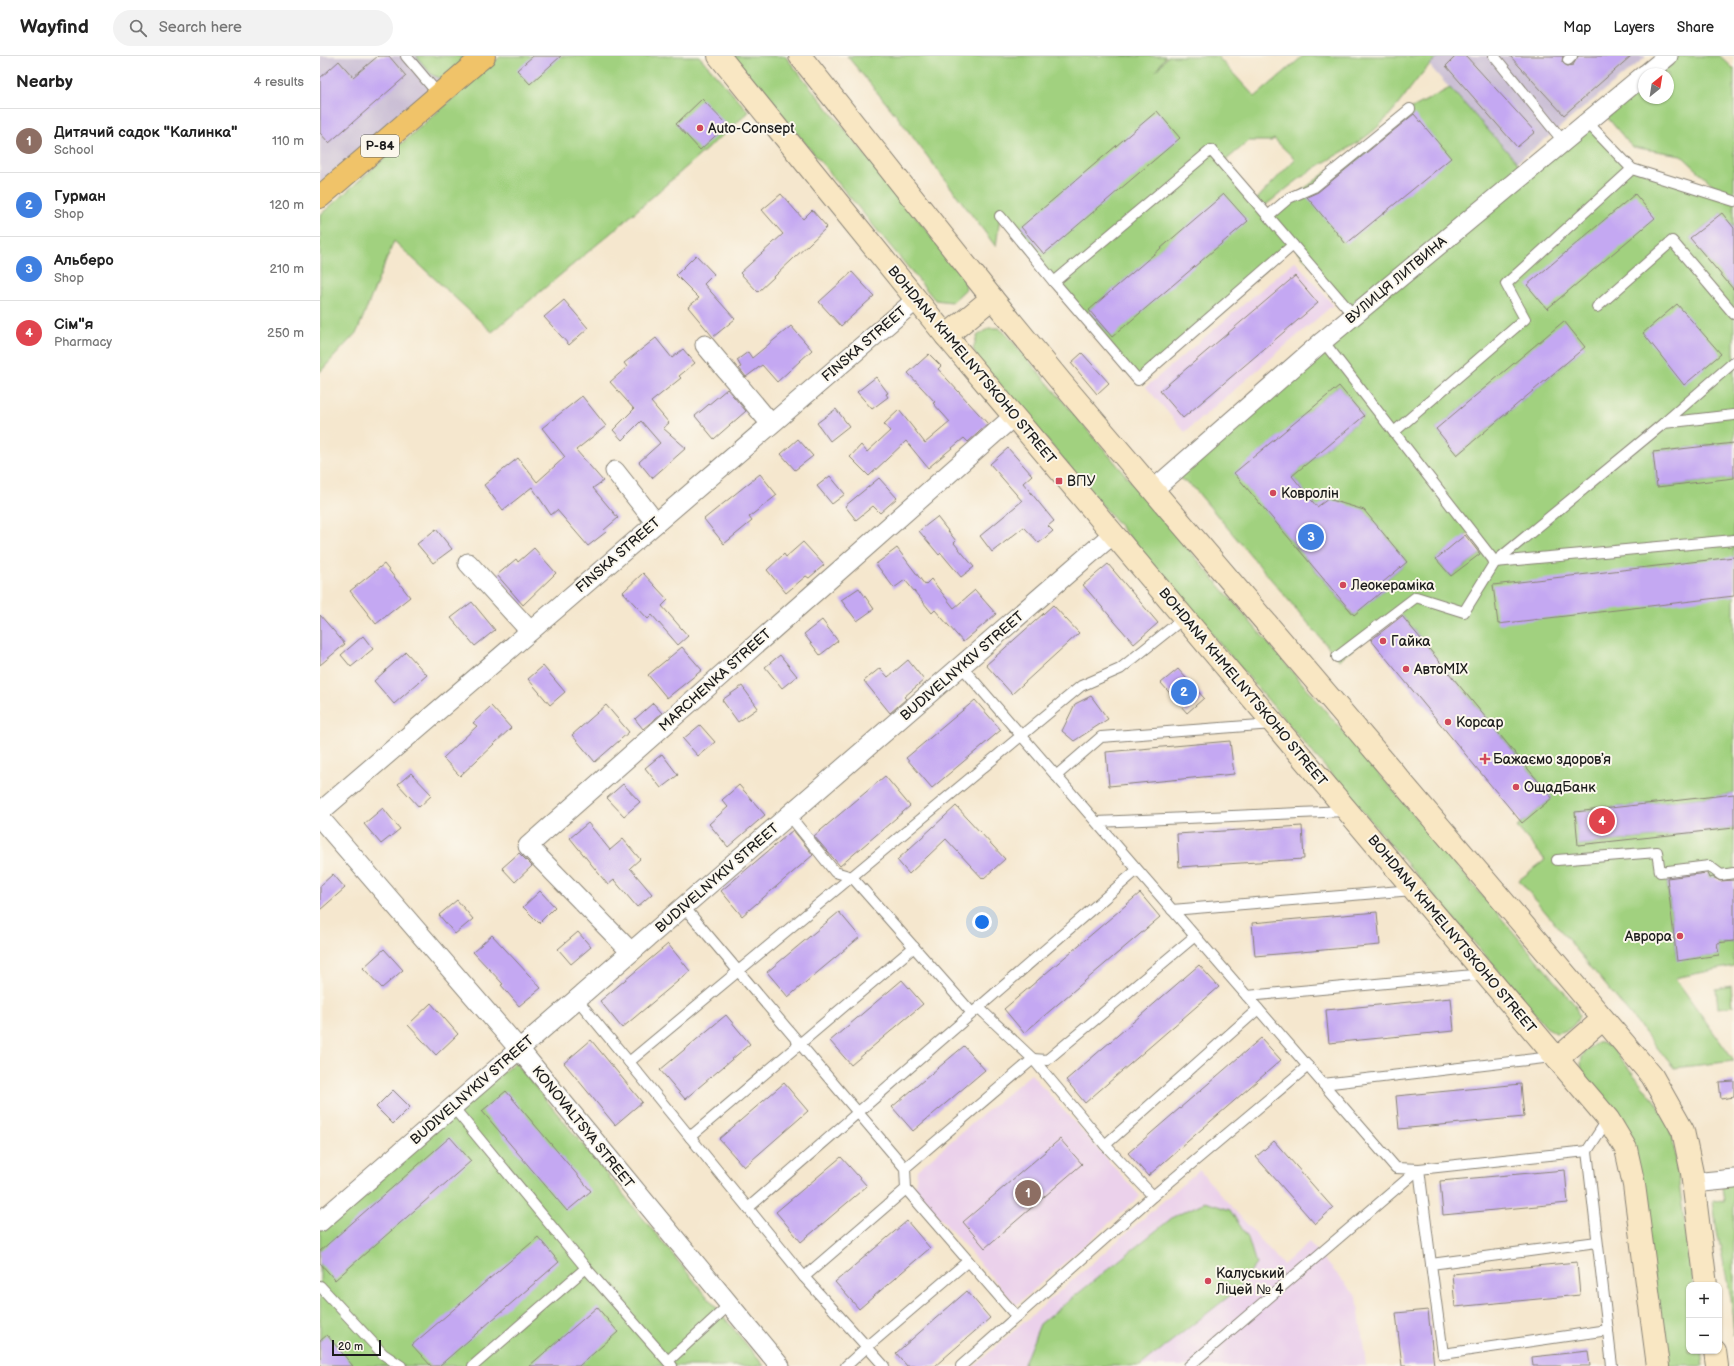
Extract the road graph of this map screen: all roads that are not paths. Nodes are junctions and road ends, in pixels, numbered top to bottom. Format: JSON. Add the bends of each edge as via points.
{"nodes":[{"id":1,"x":406,"y":56,"type":"edge"},
{"id":2,"x":484,"y":56,"type":"edge"},
{"id":3,"x":718,"y":56,"type":"edge"},
{"id":4,"x":800,"y":56,"type":"edge"},
{"id":5,"x":1494,"y":56,"type":"edge"},
{"id":6,"x":1668,"y":56,"type":"edge"},
{"id":7,"x":1653,"y":68,"type":"edge"},
{"id":8,"x":1638,"y":81,"type":"edge"},
{"id":9,"x":439,"y":95,"type":"junction"},
{"id":10,"x":1410,"y":109,"type":"dead end"},
{"id":11,"x":1587,"y":122,"type":"junction"},
{"id":12,"x":1563,"y":141,"type":"junction"},
{"id":13,"x":1632,"y":169,"type":"junction"},
{"id":14,"x":320,"y":197,"type":"edge"},
{"id":15,"x":1734,"y":201,"type":"edge"},
{"id":16,"x":1000,"y":216,"type":"dead end"},
{"id":17,"x":1268,"y":216,"type":"junction"},
{"id":18,"x":1293,"y":245,"type":"junction"},
{"id":19,"x":1054,"y":282,"type":"junction"},
{"id":20,"x":992,"y":298,"type":"junction"},
{"id":21,"x":916,"y":299,"type":"junction"},
{"id":22,"x":1597,"y":307,"type":"dead end"},
{"id":23,"x":1734,"y":314,"type":"edge"},
{"id":24,"x":1354,"y":316,"type":"junction"},
{"id":25,"x":946,"y":336,"type":"junction"},
{"id":26,"x":1323,"y":341,"type":"junction"},
{"id":27,"x":705,"y":345,"type":"dead end"},
{"id":28,"x":1734,"y":362,"type":"edge"},
{"id":29,"x":1014,"y":416,"type":"junction"},
{"id":30,"x":1734,"y":416,"type":"edge"},
{"id":31,"x":1664,"y":423,"type":"junction"},
{"id":32,"x":771,"y":424,"type":"junction"},
{"id":33,"x":1394,"y":432,"type":"junction"},
{"id":34,"x":615,"y":471,"type":"dead end"},
{"id":35,"x":1153,"y":490,"type":"junction"},
{"id":36,"x":656,"y":523,"type":"junction"},
{"id":37,"x":1114,"y":534,"type":"junction"},
{"id":38,"x":1734,"y":540,"type":"edge"},
{"id":39,"x":1495,"y":562,"type":"junction"},
{"id":40,"x":468,"y":563,"type":"dead end"},
{"id":41,"x":1184,"y":618,"type":"junction"},
{"id":42,"x":530,"y":631,"type":"junction"},
{"id":43,"x":1337,"y":657,"type":"dead end"},
{"id":44,"x":961,"y":666,"type":"junction"},
{"id":45,"x":1274,"y":724,"type":"junction"},
{"id":46,"x":1021,"y":736,"type":"junction"},
{"id":47,"x":1056,"y":776,"type":"junction"},
{"id":48,"x":1347,"y":811,"type":"junction"},
{"id":49,"x":320,"y":812,"type":"edge"},
{"id":50,"x":789,"y":816,"type":"junction"},
{"id":51,"x":320,"y":818,"type":"edge"},
{"id":52,"x":1097,"y":822,"type":"junction"},
{"id":53,"x":1557,"y":860,"type":"dead end"},
{"id":54,"x":1137,"y":870,"type":"junction"},
{"id":55,"x":1734,"y":873,"type":"edge"},
{"id":56,"x":852,"y":877,"type":"junction"},
{"id":57,"x":1415,"y":890,"type":"junction"},
{"id":58,"x":684,"y":907,"type":"junction"},
{"id":59,"x":1172,"y":910,"type":"junction"},
{"id":60,"x":1195,"y":936,"type":"junction"},
{"id":61,"x":914,"y":947,"type":"junction"},
{"id":62,"x":631,"y":952,"type":"junction"},
{"id":63,"x":738,"y":972,"type":"junction"},
{"id":64,"x":1485,"y":973,"type":"junction"},
{"id":65,"x":1247,"y":996,"type":"junction"},
{"id":66,"x":577,"y":999,"type":"junction"},
{"id":67,"x":1258,"y":1009,"type":"junction"},
{"id":68,"x":975,"y":1010,"type":"junction"},
{"id":69,"x":1603,"y":1019,"type":"junction"},
{"id":70,"x":799,"y":1045,"type":"junction"},
{"id":71,"x":519,"y":1049,"type":"junction"},
{"id":72,"x":1033,"y":1059,"type":"junction"},
{"id":73,"x":1557,"y":1059,"type":"junction"},
{"id":74,"x":629,"y":1062,"type":"junction"},
{"id":75,"x":1308,"y":1066,"type":"junction"},
{"id":76,"x":1323,"y":1084,"type":"junction"},
{"id":77,"x":452,"y":1107,"type":"junction"},
{"id":78,"x":857,"y":1113,"type":"junction"},
{"id":79,"x":1608,"y":1119,"type":"junction"},
{"id":80,"x":690,"y":1137,"type":"junction"},
{"id":81,"x":1105,"y":1145,"type":"junction"},
{"id":82,"x":1587,"y":1151,"type":"junction"},
{"id":83,"x":905,"y":1168,"type":"junction"},
{"id":84,"x":1419,"y":1169,"type":"junction"},
{"id":85,"x":1734,"y":1179,"type":"edge"},
{"id":86,"x":1693,"y":1183,"type":"junction"},
{"id":87,"x":906,"y":1189,"type":"junction"},
{"id":88,"x":1153,"y":1196,"type":"junction"},
{"id":89,"x":748,"y":1208,"type":"junction"},
{"id":90,"x":320,"y":1222,"type":"edge"},
{"id":91,"x":1597,"y":1242,"type":"junction"},
{"id":92,"x":968,"y":1261,"type":"junction"},
{"id":93,"x":1431,"y":1264,"type":"junction"},
{"id":94,"x":586,"y":1268,"type":"junction"},
{"id":95,"x":804,"y":1277,"type":"junction"},
{"id":96,"x":1706,"y":1282,"type":"edge"},
{"id":97,"x":320,"y":1286,"type":"edge"},
{"id":98,"x":729,"y":1305,"type":"junction"},
{"id":99,"x":1017,"y":1317,"type":"junction"},
{"id":100,"x":1608,"y":1330,"type":"junction"},
{"id":101,"x":867,"y":1347,"type":"junction"},
{"id":102,"x":1715,"y":1354,"type":"edge"},
{"id":103,"x":670,"y":1364,"type":"edge"},
{"id":104,"x":401,"y":1366,"type":"edge"},
{"id":105,"x":473,"y":1366,"type":"edge"},
{"id":106,"x":780,"y":1366,"type":"edge"},
{"id":107,"x":846,"y":1366,"type":"edge"},
{"id":108,"x":884,"y":1366,"type":"edge"},
{"id":109,"x":961,"y":1366,"type":"edge"},
{"id":110,"x":1188,"y":1366,"type":"edge"},
{"id":111,"x":1612,"y":1366,"type":"edge"},
{"id":112,"x":1658,"y":1366,"type":"edge"},
{"id":113,"x":1717,"y":1366,"type":"edge"}],
"edges":[{"from":1,"to":9,"type":"lane"},
{"from":2,"to":9,"type":"main road","number":"Р-84"},
{"from":3,"to":21,"type":"street","name":"BOHDANA KHMELNYTSKOHO STREET"},
{"from":4,"to":20,"type":"street"},
{"from":5,"to":12,"type":"lane"},
{"from":6,"to":7,"type":"street","name":"ВУЛИЦЯ ЛИТВИНА"},
{"from":8,"to":11,"type":"street","name":"ВУЛИЦЯ ЛИТВИНА"},
{"from":9,"to":14,"type":"main road","number":"Р-84"},
{"from":10,"to":17,"type":"lane","via":[[1314,187],[1288,198]]},
{"from":11,"to":12,"type":"street","name":"ВУЛИЦЯ ЛИТВИНА"},
{"from":11,"to":13,"type":"lane"},
{"from":12,"to":24,"type":"street","name":"ВУЛИЦЯ ЛИТВИНА"},
{"from":13,"to":15,"type":"lane"},
{"from":13,"to":33,"type":"lane","via":[[1506,284],[1525,319]]},
{"from":16,"to":19,"type":"lane"},
{"from":17,"to":18,"type":"lane"},
{"from":17,"to":19,"type":"lane","via":[[1211,150]]},
{"from":18,"to":19,"type":"lane","via":[[1138,380]]},
{"from":18,"to":24,"type":"lane"},
{"from":20,"to":25,"type":"street"},
{"from":20,"to":35,"type":"street"},
{"from":21,"to":25,"type":"street","name":"BOHDANA KHMELNYTSKOHO STREET"},
{"from":21,"to":32,"type":"street","name":"FINSKA STREET"},
{"from":22,"to":23,"type":"lane","via":[[1672,241]]},
{"from":24,"to":26,"type":"street","name":"ВУЛИЦЯ ЛИТВИНА"},
{"from":25,"to":29,"type":"street","name":"BOHDANA KHMELNYTSKOHO STREET"},
{"from":26,"to":33,"type":"lane"},
{"from":26,"to":35,"type":"street","name":"ВУЛИЦЯ ЛИТВИНА"},
{"from":27,"to":32,"type":"street"},
{"from":28,"to":31,"type":"lane"},
{"from":29,"to":37,"type":"street","name":"BOHDANA KHMELNYTSKOHO STREET"},
{"from":29,"to":62,"type":"street","name":"MARCHENKA STREET","via":[[528,846]]},
{"from":30,"to":31,"type":"lane"},
{"from":31,"to":39,"type":"lane"},
{"from":32,"to":36,"type":"street","name":"FINSKA STREET"},
{"from":33,"to":39,"type":"lane"},
{"from":34,"to":36,"type":"street"},
{"from":35,"to":69,"type":"street"},
{"from":36,"to":42,"type":"street","name":"FINSKA STREET"},
{"from":37,"to":41,"type":"street","name":"BOHDANA KHMELNYTSKOHO STREET"},
{"from":37,"to":44,"type":"street","name":"BUDIVELNYKIV STREET"},
{"from":38,"to":39,"type":"lane"},
{"from":39,"to":43,"type":"lane","via":[[1464,612],[1416,597]]},
{"from":40,"to":42,"type":"street"},
{"from":41,"to":45,"type":"street","name":"BOHDANA KHMELNYTSKOHO STREET"},
{"from":41,"to":46,"type":"lane","via":[[1120,669],[1081,686]]},
{"from":42,"to":49,"type":"street","name":"FINSKA STREET"},
{"from":44,"to":46,"type":"lane"},
{"from":44,"to":50,"type":"street","name":"BUDIVELNYKIV STREET"},
{"from":45,"to":47,"type":"lane","via":[[1101,737]]},
{"from":45,"to":48,"type":"street","name":"BOHDANA KHMELNYTSKOHO STREET"},
{"from":46,"to":47,"type":"lane"},
{"from":46,"to":56,"type":"lane"},
{"from":47,"to":52,"type":"lane"},
{"from":48,"to":52,"type":"lane"},
{"from":48,"to":57,"type":"street","name":"BOHDANA KHMELNYTSKOHO STREET"},
{"from":50,"to":56,"type":"lane","via":[[835,872]]},
{"from":50,"to":58,"type":"street","name":"BUDIVELNYKIV STREET"},
{"from":51,"to":71,"type":"street","name":"KONOVALTSYA STREET"},
{"from":52,"to":54,"type":"lane"},
{"from":53,"to":55,"type":"lane","via":[[1657,852],[1660,872],[1709,866],[1721,875]]},
{"from":54,"to":59,"type":"lane"},
{"from":54,"to":68,"type":"lane"},
{"from":56,"to":61,"type":"lane"},
{"from":56,"to":63,"type":"lane"},
{"from":57,"to":59,"type":"lane"},
{"from":57,"to":64,"type":"street","name":"BOHDANA KHMELNYTSKOHO STREET"},
{"from":58,"to":62,"type":"street","name":"BUDIVELNYKIV STREET"},
{"from":58,"to":63,"type":"lane"},
{"from":59,"to":60,"type":"lane"},
{"from":60,"to":65,"type":"lane"},
{"from":60,"to":72,"type":"lane","via":[[1047,1060]]},
{"from":61,"to":68,"type":"lane"},
{"from":61,"to":70,"type":"lane"},
{"from":62,"to":66,"type":"street","name":"BUDIVELNYKIV STREET"},
{"from":63,"to":70,"type":"lane"},
{"from":63,"to":74,"type":"lane"},
{"from":64,"to":65,"type":"lane"},
{"from":64,"to":73,"type":"street","name":"BOHDANA KHMELNYTSKOHO STREET"},
{"from":65,"to":67,"type":"lane"},
{"from":66,"to":71,"type":"street","name":"BUDIVELNYKIV STREET"},
{"from":66,"to":74,"type":"lane"},
{"from":67,"to":75,"type":"lane"},
{"from":67,"to":81,"type":"lane"},
{"from":68,"to":72,"type":"lane"},
{"from":68,"to":78,"type":"lane"},
{"from":69,"to":73,"type":"street"},
{"from":69,"to":86,"type":"street","via":[[1652,1076],[1679,1124]]},
{"from":70,"to":78,"type":"lane"},
{"from":70,"to":80,"type":"lane"},
{"from":71,"to":77,"type":"street","name":"BUDIVELNYKIV STREET"},
{"from":71,"to":98,"type":"street","name":"KONOVALTSYA STREET"},
{"from":72,"to":81,"type":"lane"},
{"from":72,"to":83,"type":"lane"},
{"from":73,"to":76,"type":"lane","via":[[1552,1057]]},
{"from":73,"to":79,"type":"street","name":"BOHDANA KHMELNYTSKOHO STREET"},
{"from":74,"to":80,"type":"lane"},
{"from":75,"to":76,"type":"lane"},
{"from":75,"to":88,"type":"lane"},
{"from":76,"to":84,"type":"lane","via":[[1396,1168]]},
{"from":77,"to":90,"type":"street","name":"BUDIVELNYKIV STREET"},
{"from":77,"to":94,"type":"lane"},
{"from":78,"to":83,"type":"lane"},
{"from":78,"to":89,"type":"lane"},
{"from":79,"to":82,"type":"lane"},
{"from":79,"to":112,"type":"street","name":"BOHDANA KHMELNYTSKOHO STREET","via":[[1626,1149],[1634,1185]]},
{"from":80,"to":89,"type":"lane"},
{"from":81,"to":88,"type":"lane"},
{"from":82,"to":84,"type":"lane"},
{"from":82,"to":91,"type":"lane"},
{"from":83,"to":87,"type":"lane"},
{"from":84,"to":93,"type":"lane"},
{"from":84,"to":110,"type":"lane"},
{"from":85,"to":86,"type":"street"},
{"from":86,"to":96,"type":"street"},
{"from":87,"to":92,"type":"lane"},
{"from":87,"to":95,"type":"lane"},
{"from":88,"to":99,"type":"lane"},
{"from":89,"to":95,"type":"lane"},
{"from":91,"to":93,"type":"lane"},
{"from":91,"to":100,"type":"lane"},
{"from":92,"to":99,"type":"lane"},
{"from":92,"to":101,"type":"lane"},
{"from":93,"to":100,"type":"lane","via":[[1443,1354]]},
{"from":94,"to":103,"type":"lane"},
{"from":94,"to":105,"type":"lane"},
{"from":95,"to":101,"type":"lane"},
{"from":97,"to":104,"type":"lane","via":[[383,1354]]},
{"from":98,"to":103,"type":"lane"},
{"from":98,"to":106,"type":"street","name":"KONOVALTSYA STREET"},
{"from":99,"to":109,"type":"lane"},
{"from":100,"to":111,"type":"lane"},
{"from":101,"to":107,"type":"lane"},
{"from":101,"to":108,"type":"lane"},
{"from":102,"to":113,"type":"street"}]}
